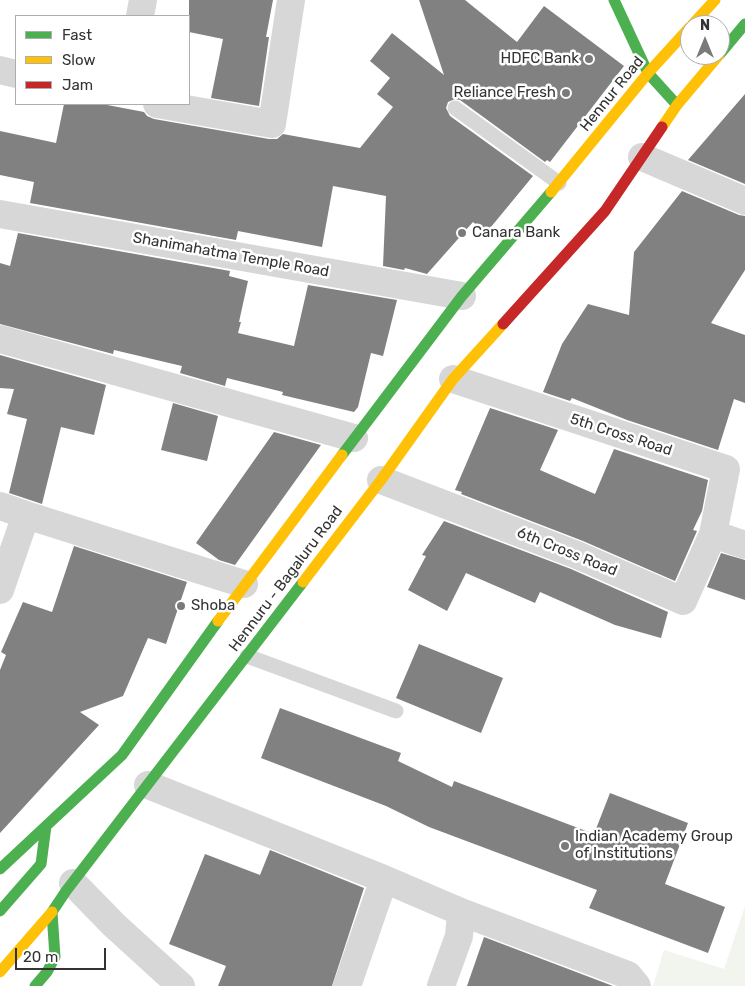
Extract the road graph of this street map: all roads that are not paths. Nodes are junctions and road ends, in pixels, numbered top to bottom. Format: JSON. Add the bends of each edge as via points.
{"nodes":[{"id":1,"x":143,"y":0,"type":"edge"},
{"id":2,"x":291,"y":0,"type":"edge"},
{"id":3,"x":614,"y":0,"type":"edge"},
{"id":4,"x":715,"y":0,"type":"edge"},
{"id":5,"x":140,"y":15,"type":"edge"},
{"id":6,"x":701,"y":15,"type":"edge"},
{"id":7,"x":744,"y":28,"type":"edge"},
{"id":8,"x":680,"y":38,"type":"edge"},
{"id":9,"x":730,"y":43,"type":"edge"},
{"id":10,"x":711,"y":65,"type":"edge"},
{"id":11,"x":0,"y":70,"type":"edge"},
{"id":12,"x":648,"y":73,"type":"junction"},
{"id":13,"x":15,"y":74,"type":"edge"},
{"id":14,"x":162,"y":105,"type":"edge"},
{"id":15,"x":678,"y":106,"type":"junction"},
{"id":16,"x":455,"y":108,"type":"dead end"},
{"id":17,"x":642,"y":157,"type":"junction"},
{"id":18,"x":559,"y":183,"type":"junction"},
{"id":19,"x":745,"y":201,"type":"edge"},
{"id":20,"x":0,"y":214,"type":"edge"},
{"id":21,"x":462,"y":296,"type":"junction"},
{"id":22,"x":0,"y":339,"type":"edge"},
{"id":23,"x":453,"y":380,"type":"junction"},
{"id":24,"x":354,"y":438,"type":"junction"},
{"id":25,"x":381,"y":480,"type":"junction"},
{"id":26,"x":0,"y":506,"type":"edge"},
{"id":27,"x":26,"y":515,"type":"junction"},
{"id":28,"x":713,"y":534,"type":"junction"},
{"id":29,"x":745,"y":545,"type":"edge"},
{"id":30,"x":244,"y":584,"type":"junction"},
{"id":31,"x":0,"y":590,"type":"edge"},
{"id":32,"x":247,"y":656,"type":"junction"},
{"id":33,"x":396,"y":711,"type":"dead end"},
{"id":34,"x":148,"y":785,"type":"junction"},
{"id":35,"x":46,"y":826,"type":"junction"},
{"id":36,"x":0,"y":869,"type":"edge"},
{"id":37,"x":384,"y":879,"type":"junction"},
{"id":38,"x":73,"y":883,"type":"junction"},
{"id":39,"x":0,"y":911,"type":"edge"},
{"id":40,"x":52,"y":912,"type":"junction"},
{"id":41,"x":461,"y":912,"type":"junction"},
{"id":42,"x":0,"y":972,"type":"edge"},
{"id":43,"x":36,"y":986,"type":"edge"},
{"id":44,"x":181,"y":986,"type":"edge"},
{"id":45,"x":347,"y":986,"type":"edge"},
{"id":46,"x":441,"y":986,"type":"edge"},
{"id":47,"x":637,"y":986,"type":"edge"}],
"edges":[{"from":1,"to":5,"type":"street"},
{"from":2,"to":14,"type":"street","via":[[272,124]]},
{"from":3,"to":12,"type":"main road"},
{"from":4,"to":6,"type":"main road","name":"Hennur Road"},
{"from":7,"to":9,"type":"main road"},
{"from":8,"to":12,"type":"main road","name":"Hennur Road"},
{"from":10,"to":15,"type":"main road"},
{"from":11,"to":13,"type":"street"},
{"from":12,"to":15,"type":"main road"},
{"from":12,"to":18,"type":"main road","name":"Hennur Road"},
{"from":15,"to":17,"type":"main road","name":"Hennuru - Bagaluru Road"},
{"from":16,"to":18,"type":"lane"},
{"from":17,"to":19,"type":"street"},
{"from":17,"to":23,"type":"main road","name":"Hennuru - Bagaluru Road","via":[[605,211]]},
{"from":18,"to":21,"type":"main road","name":"Hennuru - Bagaluru Road"},
{"from":20,"to":21,"type":"street","name":"Shanimahatma Temple Road"},
{"from":21,"to":24,"type":"main road","name":"Hennuru - Bagaluru Road"},
{"from":22,"to":24,"type":"street"},
{"from":23,"to":25,"type":"main road","name":"Hennuru - Bagaluru Road"},
{"from":23,"to":28,"type":"street","name":"5th Cross Road","via":[[726,469]]},
{"from":24,"to":30,"type":"main road","name":"Hennuru - Bagaluru Road"},
{"from":25,"to":28,"type":"street","name":"6th Cross Road","via":[[577,555],[683,601]]},
{"from":25,"to":32,"type":"main road","name":"Hennuru - Bagaluru Road"},
{"from":26,"to":27,"type":"street"},
{"from":27,"to":30,"type":"street"},
{"from":27,"to":31,"type":"street"},
{"from":28,"to":29,"type":"street"},
{"from":30,"to":35,"type":"main road","name":"Hennuru - Bagaluru Road","via":[[122,756]]},
{"from":32,"to":33,"type":"lane"},
{"from":32,"to":34,"type":"main road","name":"Hennuru - Bagaluru Road"},
{"from":34,"to":37,"type":"street"},
{"from":34,"to":38,"type":"main road","name":"Hennuru - Bagaluru Road"},
{"from":35,"to":36,"type":"main road","name":"Hennuru - Bagaluru Road"},
{"from":35,"to":39,"type":"main road","via":[[41,864]]},
{"from":37,"to":41,"type":"street"},
{"from":37,"to":45,"type":"street"},
{"from":38,"to":40,"type":"main road","name":"Hennuru - Bagaluru Road"},
{"from":38,"to":44,"type":"street"},
{"from":40,"to":42,"type":"main road","name":"Hennuru - Bagaluru Road"},
{"from":40,"to":43,"type":"main road","via":[[56,957]]},
{"from":41,"to":46,"type":"street","via":[[459,936]]},
{"from":41,"to":47,"type":"street","via":[[628,974]]}]}
